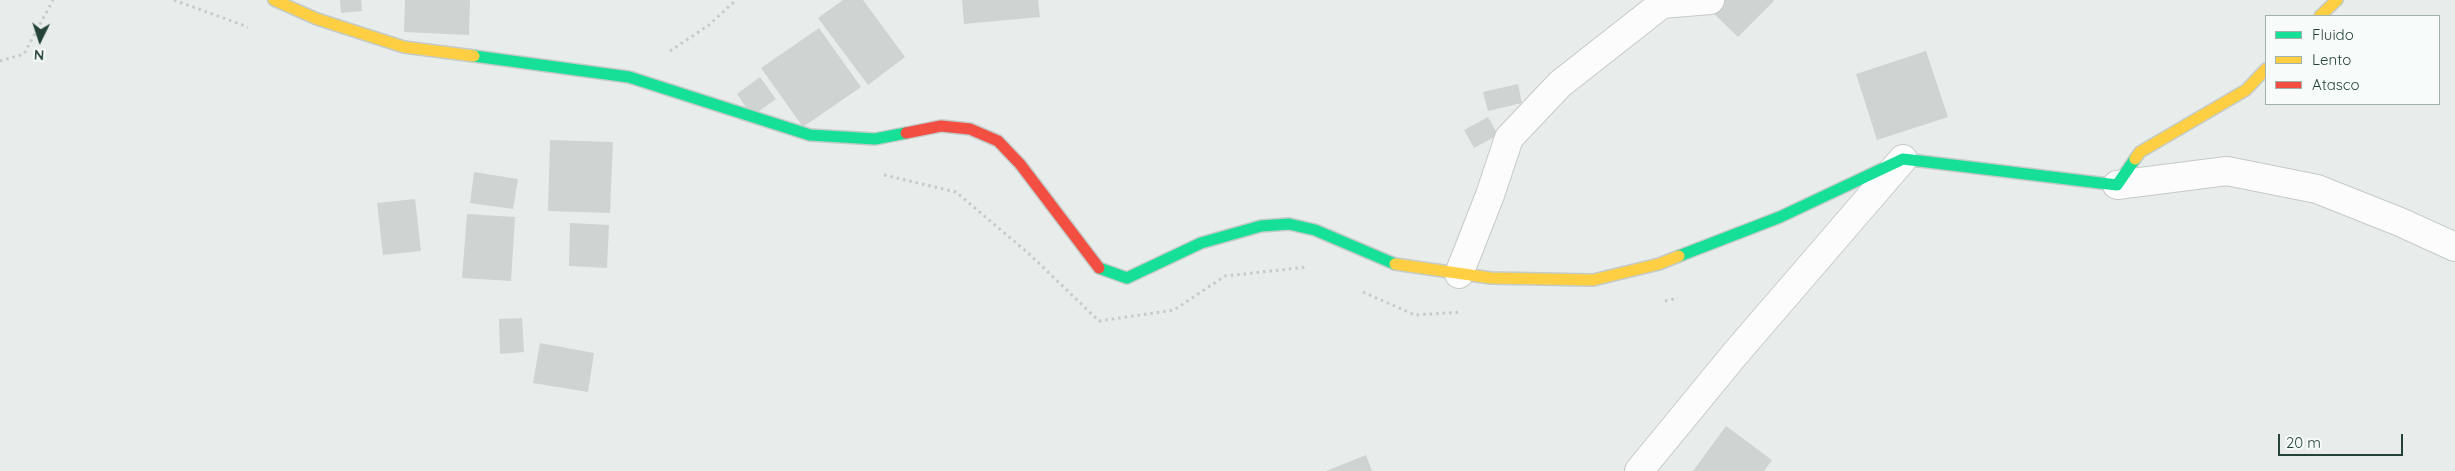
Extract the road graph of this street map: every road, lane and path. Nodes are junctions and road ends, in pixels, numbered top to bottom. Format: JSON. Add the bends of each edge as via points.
{"nodes":[{"id":1,"x":53,"y":0,"type":"edge"},
{"id":2,"x":274,"y":0,"type":"edge"},
{"id":3,"x":736,"y":0,"type":"edge"},
{"id":4,"x":1710,"y":0,"type":"edge"},
{"id":5,"x":2337,"y":0,"type":"edge"},
{"id":6,"x":2321,"y":15,"type":"edge"},
{"id":7,"x":0,"y":61,"type":"edge"},
{"id":8,"x":2265,"y":71,"type":"edge"},
{"id":9,"x":629,"y":77,"type":"junction"},
{"id":10,"x":1903,"y":158,"type":"junction"},
{"id":11,"x":2117,"y":185,"type":"junction"},
{"id":12,"x":2455,"y":247,"type":"edge"},
{"id":13,"x":1459,"y":274,"type":"junction"},
{"id":14,"x":1640,"y":471,"type":"edge"}],
"edges":[{"from":1,"to":7,"type":"path","via":[[24,54]]},
{"from":2,"to":9,"type":"street","via":[[317,19],[404,47]]},
{"from":3,"to":9,"type":"path","via":[[709,25]]},
{"from":4,"to":13,"type":"street","via":[[1662,4],[1560,84],[1509,138]]},
{"from":5,"to":6,"type":"street"},
{"from":8,"to":11,"type":"street","via":[[2246,90],[2140,152]]},
{"from":9,"to":13,"type":"street","via":[[810,135],[875,139],[941,126],[970,129],[998,141],[1020,164],[1100,269],[1127,278],[1201,243],[1261,226],[1289,224],[1315,230],[1401,266]]},
{"from":10,"to":11,"type":"street"},
{"from":10,"to":13,"type":"street","via":[[1780,217],[1659,264],[1593,280],[1491,278]]},
{"from":10,"to":14,"type":"street"},
{"from":11,"to":12,"type":"street","via":[[2227,171],[2317,189]]}]}
